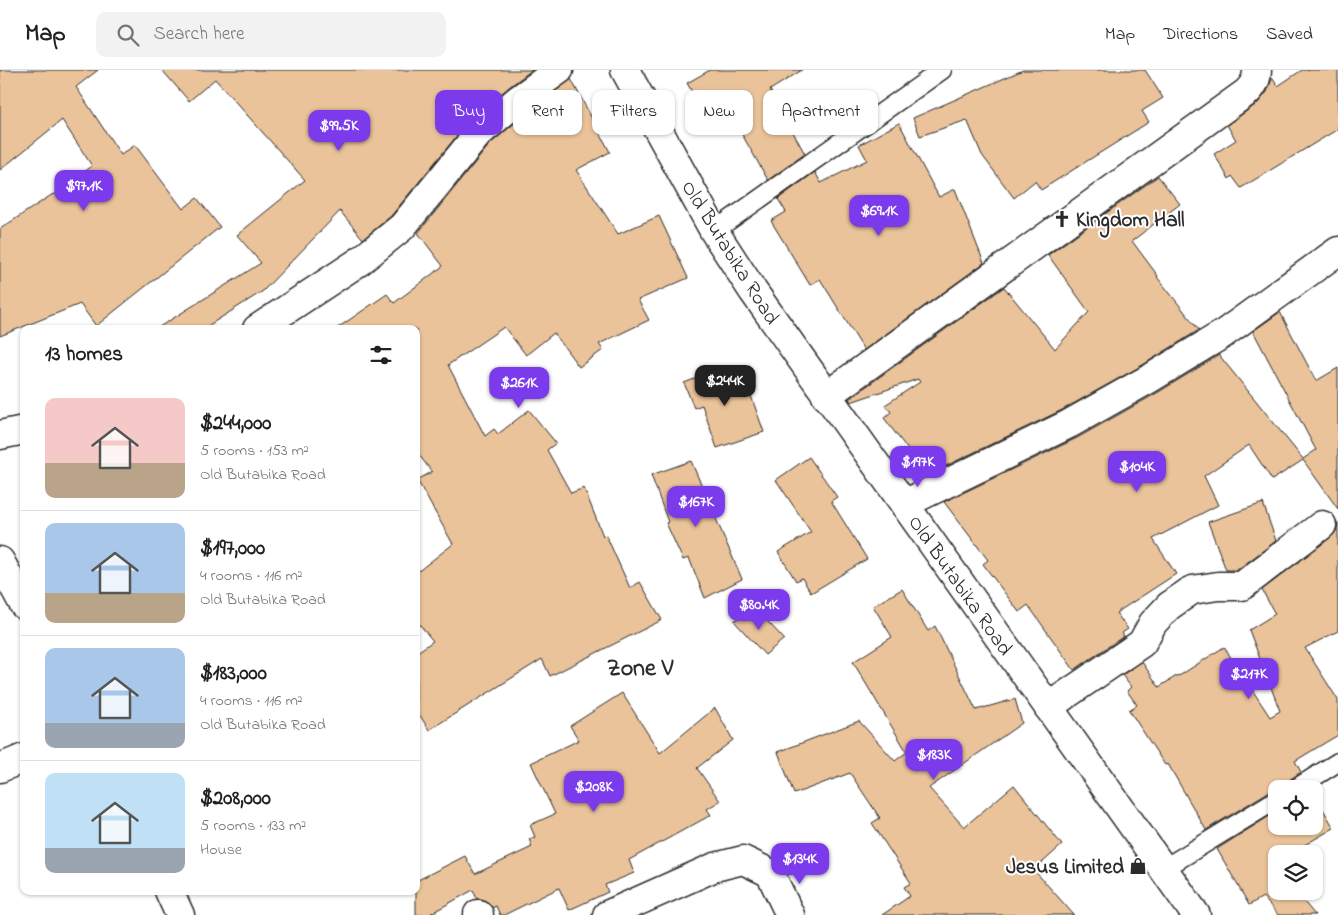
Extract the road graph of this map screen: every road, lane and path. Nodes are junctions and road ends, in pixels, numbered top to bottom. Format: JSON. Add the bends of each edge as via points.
{"nodes":[{"id":1,"x":559,"y":70,"type":"edge"},
{"id":2,"x":626,"y":70,"type":"edge"},
{"id":3,"x":942,"y":70,"type":"edge"},
{"id":4,"x":1257,"y":70,"type":"edge"},
{"id":5,"x":714,"y":231,"type":"junction"},
{"id":6,"x":1338,"y":251,"type":"edge"},
{"id":7,"x":263,"y":325,"type":"edge"},
{"id":8,"x":826,"y":396,"type":"junction"},
{"id":9,"x":20,"y":431,"type":"edge"},
{"id":10,"x":0,"y":435,"type":"edge"},
{"id":11,"x":904,"y":504,"type":"junction"},
{"id":12,"x":1322,"y":525,"type":"dead end"},
{"id":13,"x":0,"y":561,"type":"edge"},
{"id":14,"x":20,"y":598,"type":"edge"},
{"id":15,"x":1048,"y":707,"type":"junction"},
{"id":16,"x":20,"y":760,"type":"edge"},
{"id":17,"x":1338,"y":762,"type":"edge"},
{"id":18,"x":0,"y":768,"type":"edge"},
{"id":19,"x":1309,"y":780,"type":"edge"},
{"id":20,"x":1268,"y":805,"type":"edge"},
{"id":21,"x":1163,"y":869,"type":"junction"},
{"id":22,"x":171,"y":895,"type":"edge"},
{"id":23,"x":180,"y":915,"type":"edge"},
{"id":24,"x":607,"y":915,"type":"edge"},
{"id":25,"x":790,"y":915,"type":"edge"},
{"id":26,"x":1196,"y":915,"type":"edge"}],
"edges":[{"from":1,"to":7,"type":"street","via":[[480,133],[402,227],[360,261]]},
{"from":2,"to":5,"type":"street","name":"Old Butabika Road"},
{"from":3,"to":5,"type":"lane"},
{"from":4,"to":8,"type":"street","via":[[1257,78],[1247,92]]},
{"from":5,"to":8,"type":"street","name":"Old Butabika Road"},
{"from":6,"to":11,"type":"street","via":[[1223,334],[1149,379],[1069,424]]},
{"from":8,"to":11,"type":"street","name":"Old Butabika Road"},
{"from":9,"to":10,"type":"street"},
{"from":11,"to":15,"type":"street","name":"Old Butabika Road"},
{"from":12,"to":15,"type":"street","via":[[1242,586],[1192,590],[1169,606],[1153,623],[1142,643]]},
{"from":13,"to":14,"type":"street"},
{"from":15,"to":21,"type":"street","name":"Old Butabika Road"},
{"from":16,"to":18,"type":"street"},
{"from":17,"to":19,"type":"lane"},
{"from":20,"to":21,"type":"lane"},
{"from":21,"to":26,"type":"street","name":"Old Butabika Road"},
{"from":22,"to":23,"type":"street"},
{"from":24,"to":25,"type":"street","via":[[715,867],[743,860],[770,873]]}]}
